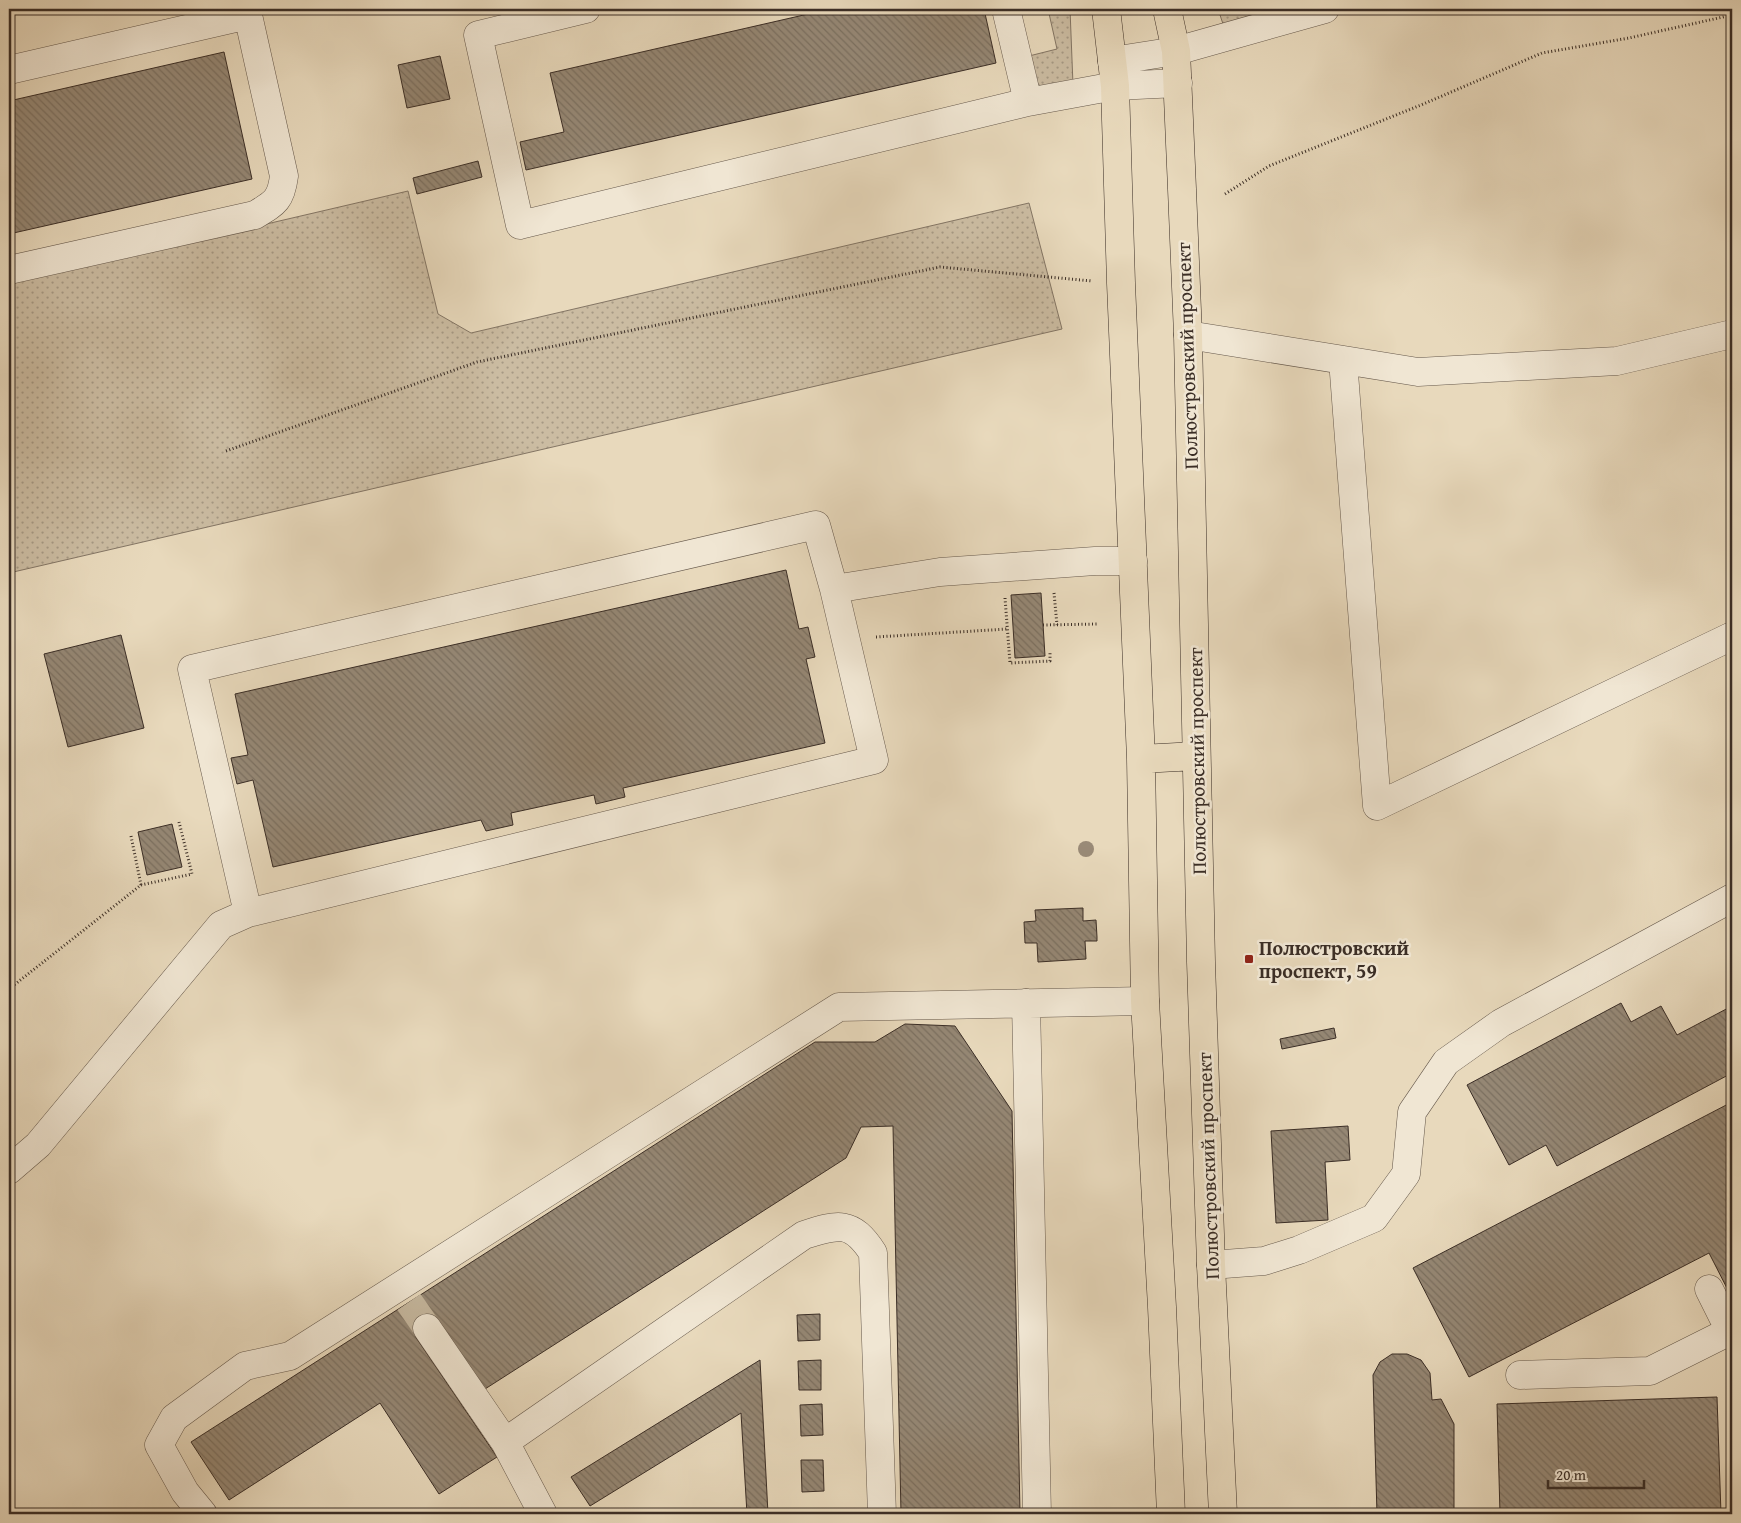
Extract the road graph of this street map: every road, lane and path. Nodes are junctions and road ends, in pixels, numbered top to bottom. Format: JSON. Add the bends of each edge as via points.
{"nodes":[{"id":1,"x":586,"y":9,"type":"edge"},
{"id":2,"x":1006,"y":9,"type":"edge"},
{"id":3,"x":1106,"y":9,"type":"edge"},
{"id":4,"x":1167,"y":9,"type":"edge"},
{"id":5,"x":1325,"y":9,"type":"edge"},
{"id":6,"x":252,"y":12,"type":"edge"},
{"id":7,"x":1732,"y":15,"type":"edge"},
{"id":8,"x":1176,"y":51,"type":"junction"},
{"id":9,"x":9,"y":70,"type":"edge"},
{"id":10,"x":1113,"y":74,"type":"junction"},
{"id":11,"x":1178,"y":83,"type":"junction"},
{"id":12,"x":1028,"y":102,"type":"junction"},
{"id":13,"x":1225,"y":194,"type":"dead end"},
{"id":14,"x":9,"y":270,"type":"edge"},
{"id":15,"x":1121,"y":283,"type":"junction"},
{"id":16,"x":1732,"y":334,"type":"edge"},
{"id":17,"x":1188,"y":335,"type":"junction"},
{"id":18,"x":1342,"y":360,"type":"junction"},
{"id":19,"x":226,"y":451,"type":"dead end"},
{"id":20,"x":1133,"y":561,"type":"junction"},
{"id":21,"x":834,"y":589,"type":"junction"},
{"id":22,"x":1005,"y":596,"type":"dead end"},
{"id":23,"x":1099,"y":624,"type":"dead end"},
{"id":24,"x":1043,"y":625,"type":"dead end"},
{"id":25,"x":1007,"y":629,"type":"junction"},
{"id":26,"x":1730,"y":637,"type":"dead end"},
{"id":27,"x":845,"y":638,"type":"junction"},
{"id":28,"x":1050,"y":652,"type":"dead end"},
{"id":29,"x":1196,"y":756,"type":"junction"},
{"id":30,"x":1141,"y":759,"type":"junction"},
{"id":31,"x":179,"y":822,"type":"dead end"},
{"id":32,"x":131,"y":836,"type":"dead end"},
{"id":33,"x":142,"y":885,"type":"junction"},
{"id":34,"x":1732,"y":898,"type":"edge"},
{"id":35,"x":248,"y":913,"type":"junction"},
{"id":36,"x":9,"y":989,"type":"edge"},
{"id":37,"x":1145,"y":1001,"type":"junction"},
{"id":38,"x":1026,"y":1003,"type":"junction"},
{"id":39,"x":9,"y":1170,"type":"edge"},
{"id":40,"x":1211,"y":1265,"type":"junction"},
{"id":41,"x":1709,"y":1289,"type":"dead end"},
{"id":42,"x":427,"y":1328,"type":"tunnel mouth"},
{"id":43,"x":1731,"y":1333,"type":"edge"},
{"id":44,"x":1520,"y":1375,"type":"dead end"},
{"id":45,"x":505,"y":1442,"type":"junction"},
{"id":46,"x":204,"y":1514,"type":"edge"},
{"id":47,"x":543,"y":1514,"type":"edge"},
{"id":48,"x":882,"y":1514,"type":"edge"},
{"id":49,"x":1037,"y":1514,"type":"edge"},
{"id":50,"x":1170,"y":1514,"type":"edge"},
{"id":51,"x":1223,"y":1514,"type":"edge"}],
"edges":[{"from":1,"to":12,"type":"lane","via":[[478,34],[520,225]]},
{"from":2,"to":12,"type":"lane"},
{"from":3,"to":10,"type":"main road"},
{"from":4,"to":8,"type":"main road","name":"Полюстровский проспект"},
{"from":5,"to":8,"type":"lane"},
{"from":6,"to":9,"type":"lane"},
{"from":6,"to":14,"type":"lane","via":[[284,176],[282,192],[272,205],[255,215]]},
{"from":7,"to":13,"type":"path","via":[[1542,53],[1269,166]]},
{"from":8,"to":10,"type":"lane"},
{"from":8,"to":11,"type":"main road","name":"Полюстровский проспект"},
{"from":10,"to":11,"type":"lane"},
{"from":10,"to":12,"type":"lane"},
{"from":10,"to":15,"type":"main road"},
{"from":11,"to":17,"type":"main road","name":"Полюстровский проспект"},
{"from":15,"to":19,"type":"path","via":[[940,267],[477,362]]},
{"from":15,"to":20,"type":"main road"},
{"from":16,"to":18,"type":"lane","via":[[1617,360],[1418,372]]},
{"from":17,"to":18,"type":"lane"},
{"from":17,"to":29,"type":"main road","name":"Полюстровский проспект"},
{"from":18,"to":26,"type":"lane","via":[[1377,806]]},
{"from":20,"to":21,"type":"lane","via":[[940,572]]},
{"from":20,"to":30,"type":"main road"},
{"from":21,"to":27,"type":"lane"},
{"from":21,"to":35,"type":"lane","via":[[816,525],[192,670]]},
{"from":22,"to":25,"type":"path"},
{"from":23,"to":24,"type":"path"},
{"from":25,"to":27,"type":"path"},
{"from":25,"to":28,"type":"path","via":[[1010,663],[1050,661]]},
{"from":27,"to":35,"type":"lane","via":[[874,760]]},
{"from":29,"to":30,"type":"main road"},
{"from":29,"to":40,"type":"main road","name":"Полюстровский проспект"},
{"from":30,"to":37,"type":"main road"},
{"from":31,"to":33,"type":"path","via":[[192,874]]},
{"from":32,"to":33,"type":"path"},
{"from":33,"to":36,"type":"path"},
{"from":34,"to":40,"type":"lane","via":[[1501,1023],[1446,1062],[1412,1112],[1406,1174],[1374,1218],[1264,1261]]},
{"from":35,"to":39,"type":"lane","via":[[221,925],[38,1145]]},
{"from":37,"to":38,"type":"lane"},
{"from":37,"to":50,"type":"main road"},
{"from":38,"to":46,"type":"lane","via":[[839,1007],[404,1294],[290,1356],[245,1366],[174,1418],[159,1445],[186,1492]]},
{"from":38,"to":49,"type":"lane"},
{"from":40,"to":51,"type":"main road","name":"Полюстровский проспект"},
{"from":41,"to":43,"type":"lane"},
{"from":42,"to":45,"type":"lane"},
{"from":43,"to":44,"type":"lane","via":[[1650,1371]]},
{"from":45,"to":47,"type":"lane"},
{"from":45,"to":48,"type":"lane","via":[[804,1235],[831,1226],[849,1229],[863,1238],[873,1253]]}]}
